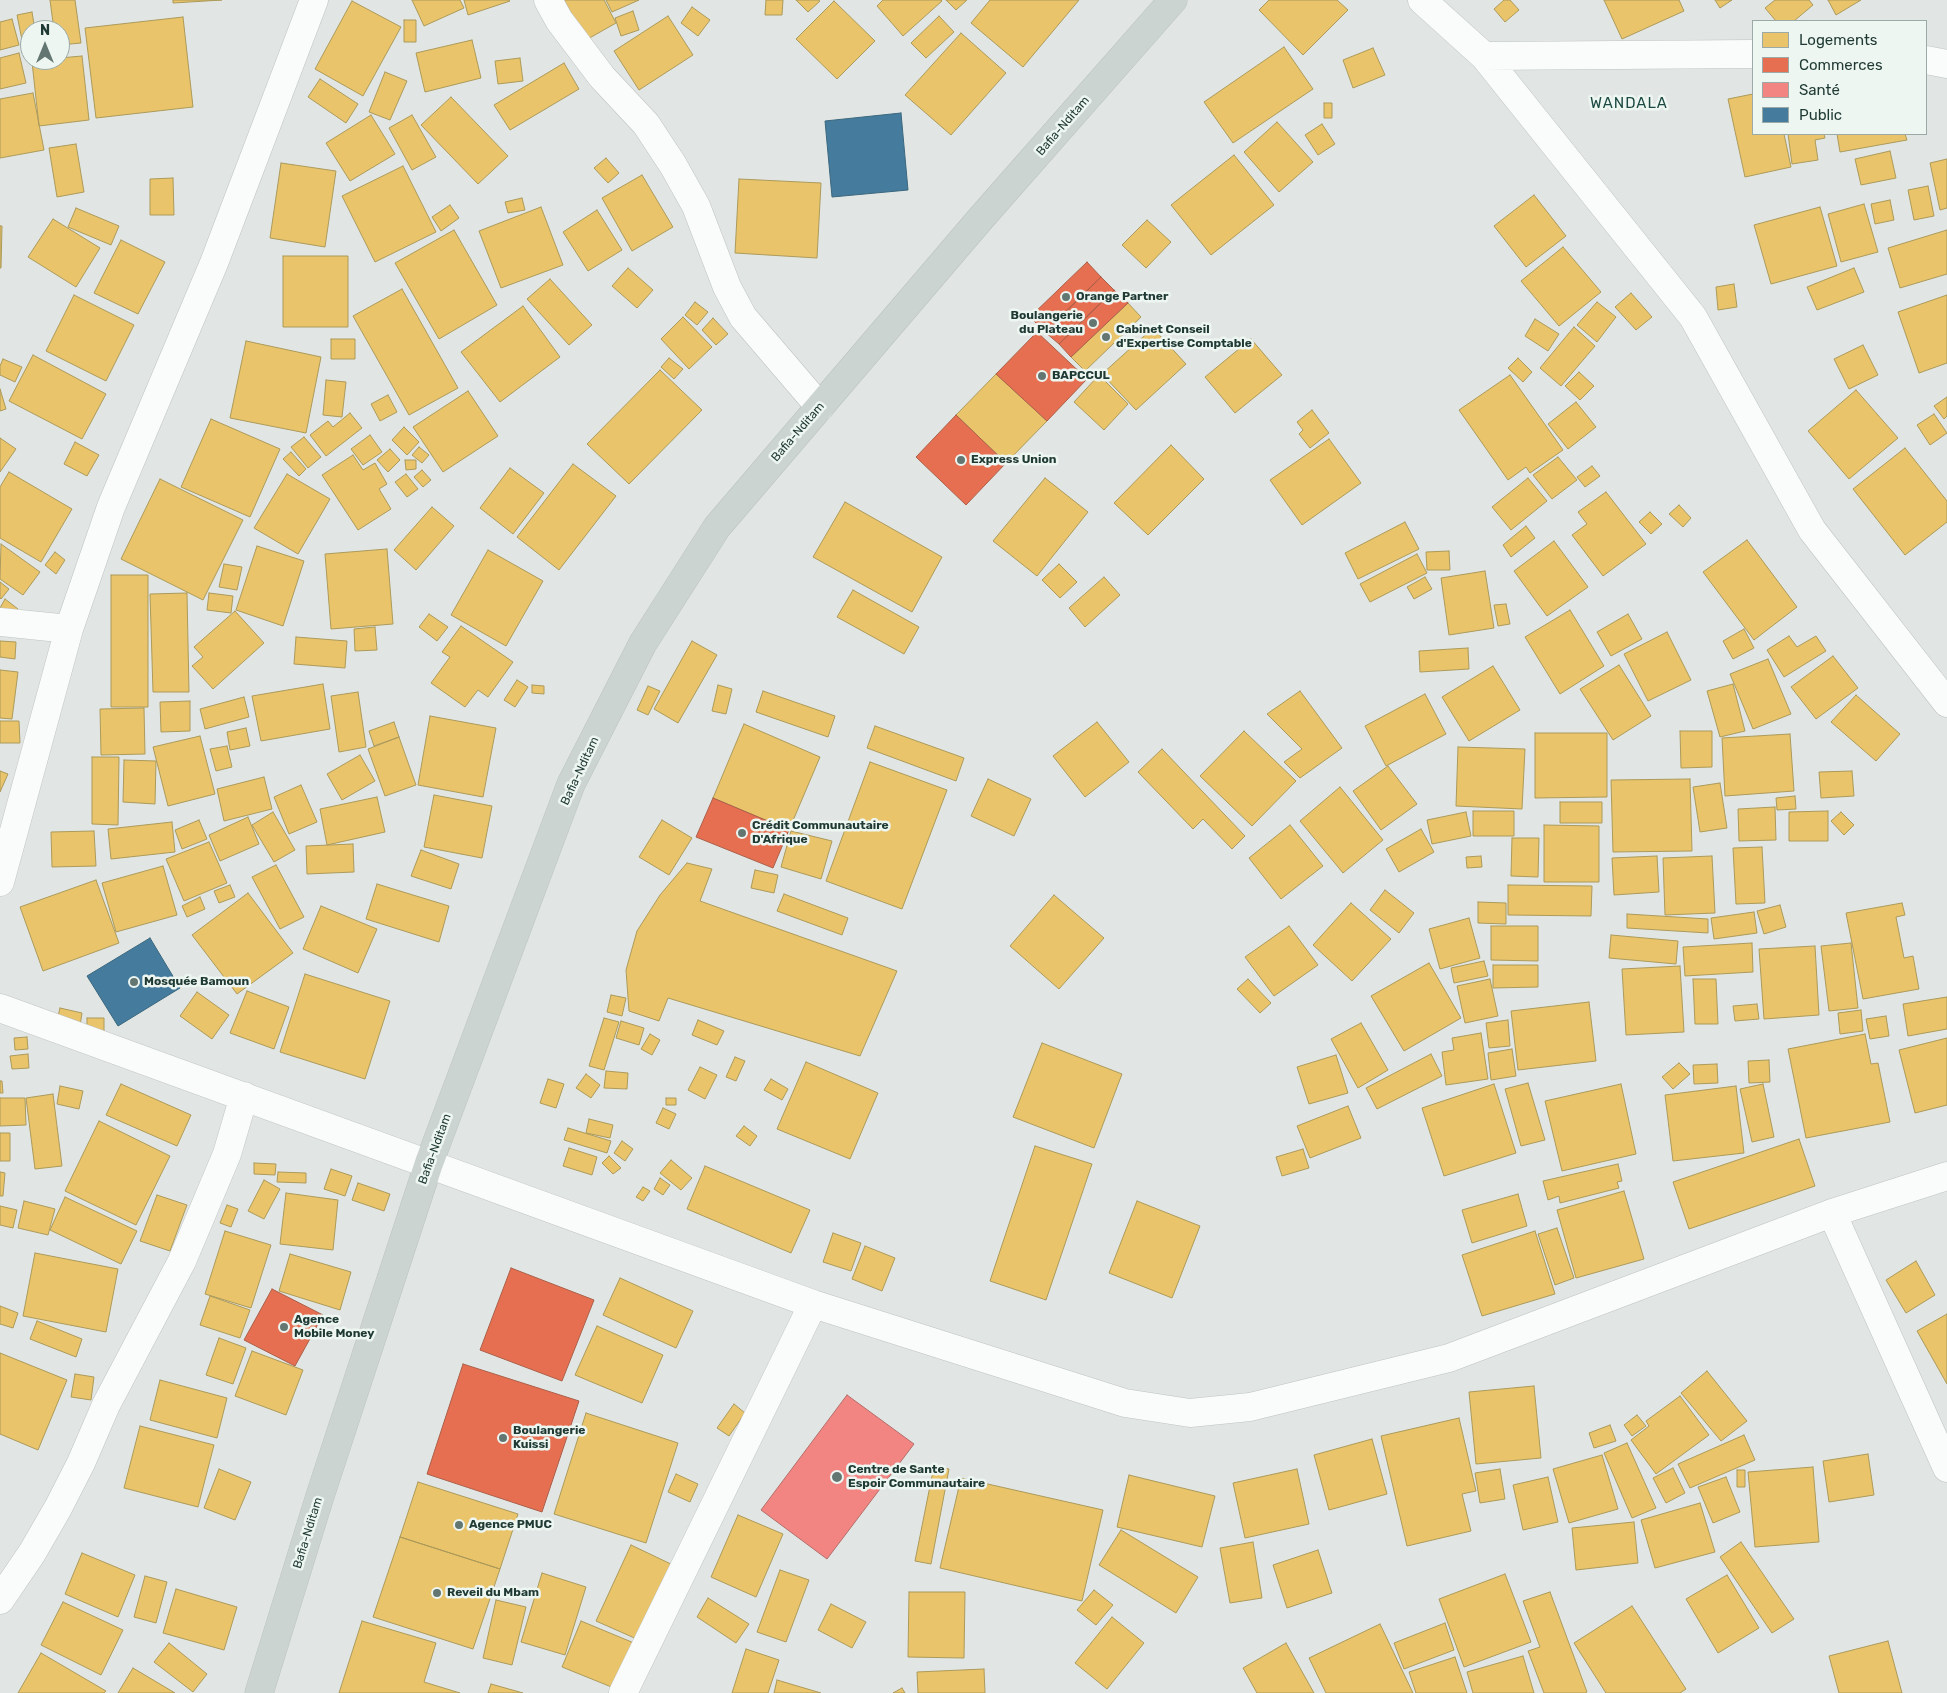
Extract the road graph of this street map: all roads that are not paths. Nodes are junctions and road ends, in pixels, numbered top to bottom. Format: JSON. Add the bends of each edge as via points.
{"nodes":[{"id":1,"x":314,"y":0,"type":"edge"},
{"id":2,"x":548,"y":0,"type":"edge"},
{"id":3,"x":1173,"y":0,"type":"edge"},
{"id":4,"x":1422,"y":0,"type":"edge"},
{"id":5,"x":1752,"y":54,"type":"edge"},
{"id":6,"x":1484,"y":56,"type":"junction"},
{"id":7,"x":1927,"y":60,"type":"edge"},
{"id":8,"x":1947,"y":64,"type":"edge"},
{"id":9,"x":820,"y":407,"type":"junction"},
{"id":10,"x":0,"y":622,"type":"edge"},
{"id":11,"x":69,"y":629,"type":"junction"},
{"id":12,"x":1947,"y":702,"type":"edge"},
{"id":13,"x":0,"y":882,"type":"edge"},
{"id":14,"x":0,"y":1008,"type":"edge"},
{"id":15,"x":244,"y":1096,"type":"junction"},
{"id":16,"x":429,"y":1163,"type":"junction"},
{"id":17,"x":1947,"y":1176,"type":"edge"},
{"id":18,"x":1832,"y":1213,"type":"junction"},
{"id":19,"x":813,"y":1304,"type":"junction"},
{"id":20,"x":1947,"y":1468,"type":"edge"},
{"id":21,"x":0,"y":1600,"type":"edge"},
{"id":22,"x":258,"y":1693,"type":"edge"},
{"id":23,"x":623,"y":1693,"type":"edge"}],
"edges":[{"from":1,"to":11,"type":"street","via":[[214,264],[111,507]]},
{"from":2,"to":9,"type":"street","via":[[558,20],[602,76],[646,124],[673,165],[696,206],[727,287],[743,317]]},
{"from":3,"to":9,"type":"main road","name":"Bafia-Nditam"},
{"from":4,"to":6,"type":"street"},
{"from":5,"to":6,"type":"street"},
{"from":6,"to":12,"type":"street","via":[[1693,317],[1812,530]]},
{"from":7,"to":8,"type":"street"},
{"from":9,"to":16,"type":"main road","name":"Bafia-Nditam","via":[[717,527],[643,643],[571,784]]},
{"from":10,"to":11,"type":"street"},
{"from":11,"to":13,"type":"street"},
{"from":14,"to":15,"type":"street"},
{"from":15,"to":16,"type":"street"},
{"from":15,"to":21,"type":"street","via":[[227,1154],[182,1261],[106,1405],[58,1508]]},
{"from":16,"to":19,"type":"street"},
{"from":16,"to":22,"type":"main road","name":"Bafia-Nditam"},
{"from":17,"to":18,"type":"street"},
{"from":18,"to":19,"type":"street","via":[[1449,1358],[1250,1407],[1190,1413],[1125,1403]]},
{"from":18,"to":20,"type":"street"},
{"from":19,"to":23,"type":"street"}]}
